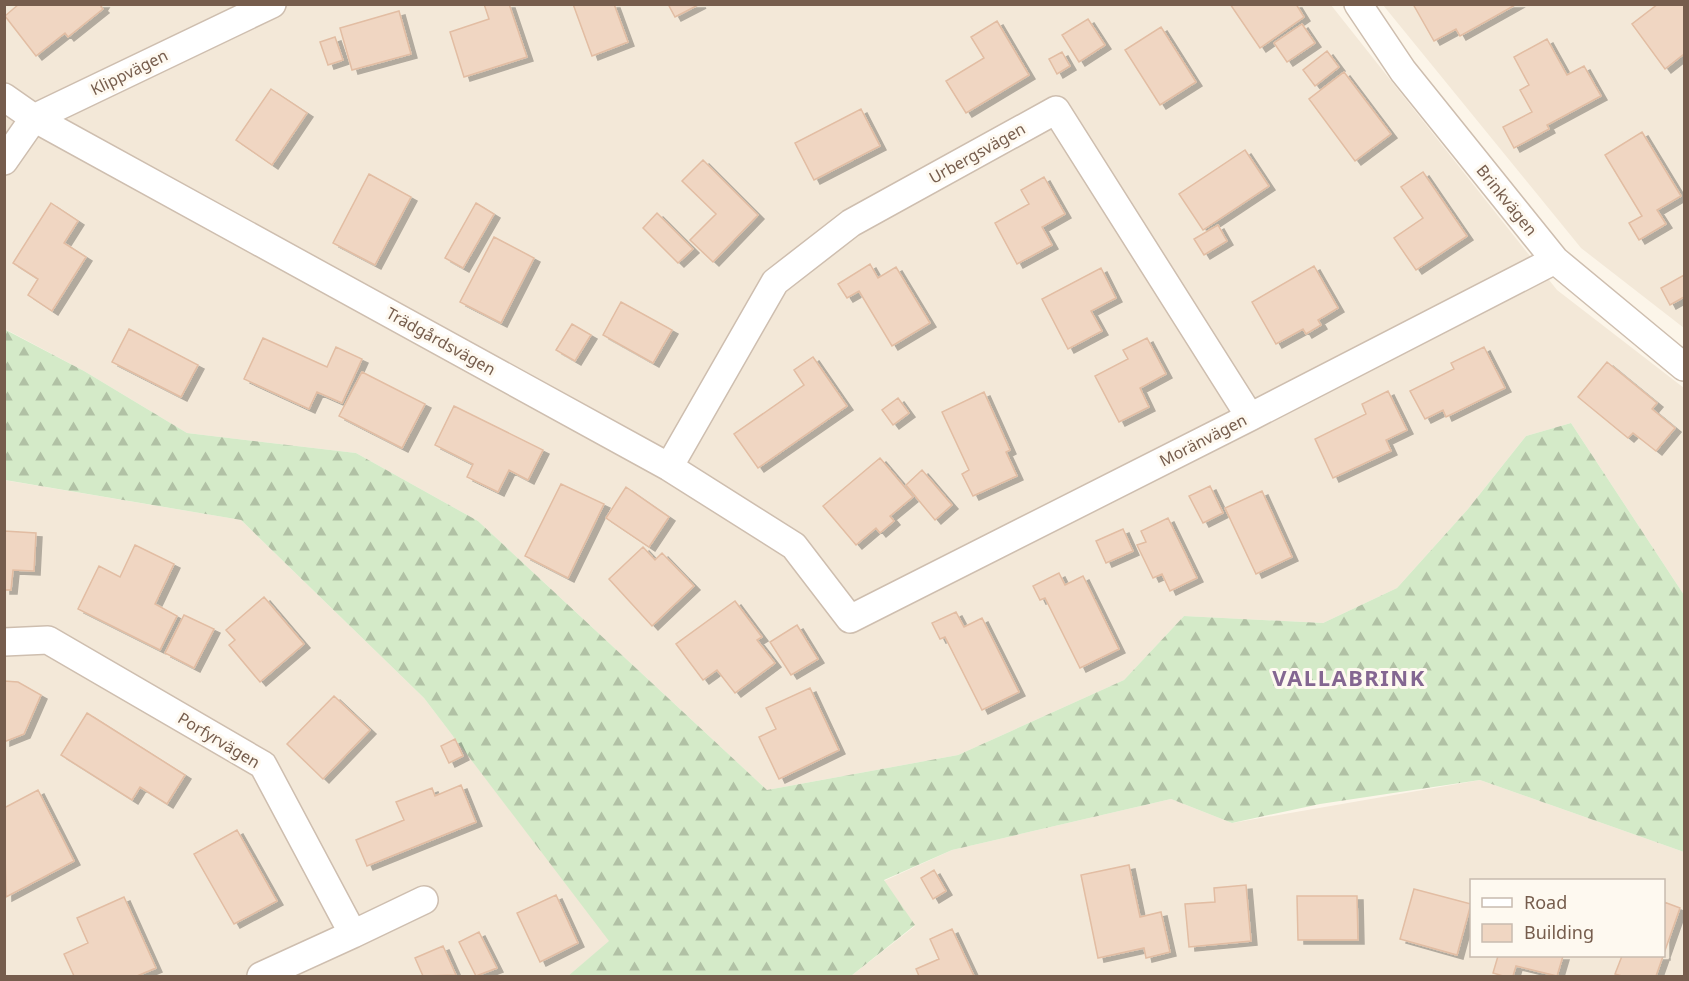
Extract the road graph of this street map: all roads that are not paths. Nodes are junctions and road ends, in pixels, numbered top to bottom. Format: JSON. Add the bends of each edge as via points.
{"nodes":[{"id":1,"x":272,"y":4,"type":"edge"},
{"id":2,"x":1358,"y":4,"type":"edge"},
{"id":3,"x":4,"y":97,"type":"edge"},
{"id":4,"x":34,"y":118,"type":"junction"},
{"id":5,"x":4,"y":161,"type":"edge"},
{"id":6,"x":1555,"y":260,"type":"junction"},
{"id":7,"x":1684,"y":367,"type":"edge"},
{"id":8,"x":1250,"y":417,"type":"junction"},
{"id":9,"x":669,"y":467,"type":"junction"},
{"id":10,"x":850,"y":619,"type":"joint"},
{"id":11,"x":4,"y":642,"type":"edge"},
{"id":12,"x":424,"y":900,"type":"dead end"},
{"id":13,"x":353,"y":933,"type":"junction"},
{"id":14,"x":261,"y":976,"type":"edge"}],
"edges":[{"from":1,"to":4,"type":"street","name":"Klippvägen"},
{"from":2,"to":6,"type":"street","name":"Brinkvägen","via":[[1403,71]]},
{"from":3,"to":4,"type":"street","name":"Trädgårdsvägen"},
{"from":4,"to":5,"type":"street","name":"Klippvägen"},
{"from":4,"to":9,"type":"street","name":"Trädgårdsvägen"},
{"from":6,"to":7,"type":"street","name":"Brinkvägen"},
{"from":6,"to":8,"type":"street","name":"Moränvägen"},
{"from":8,"to":9,"type":"street","name":"Urbergsvägen","via":[[1056,110],[851,223],[775,282]]},
{"from":8,"to":10,"type":"street","name":"Moränvägen"},
{"from":9,"to":10,"type":"street","name":"Trädgårdsvägen","via":[[794,546]]},
{"from":11,"to":13,"type":"street","name":"Porfyrvägen","via":[[48,640],[263,765]]},
{"from":12,"to":13,"type":"street"},
{"from":13,"to":14,"type":"street"}]}
